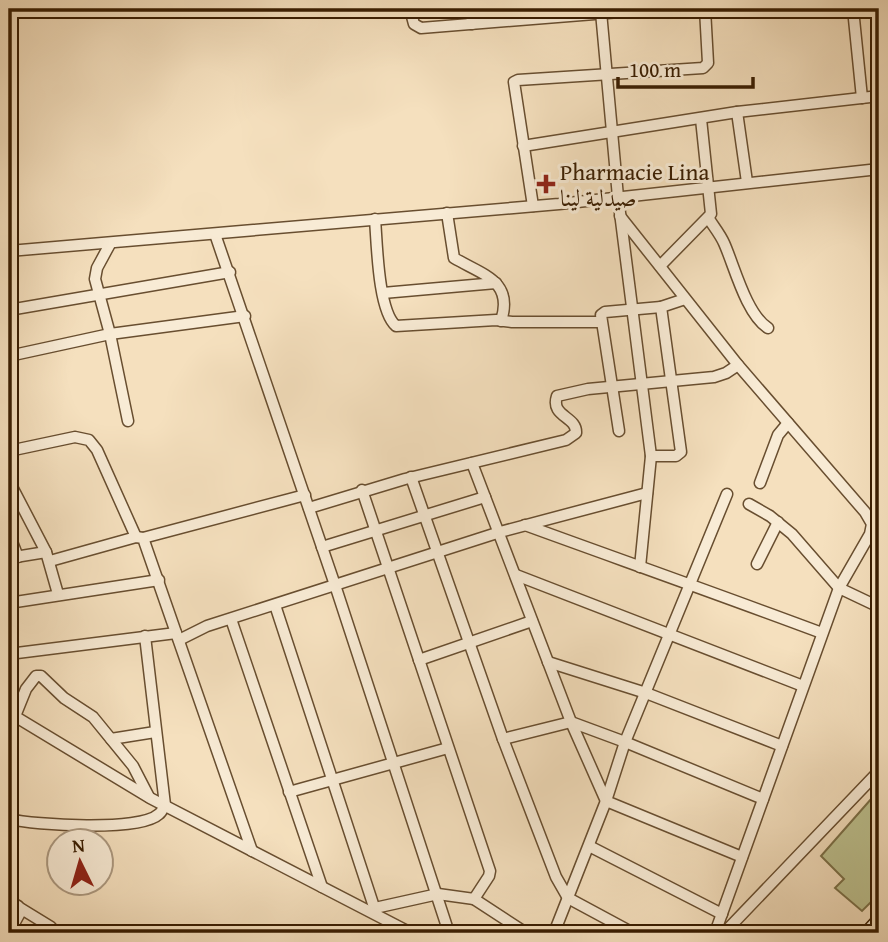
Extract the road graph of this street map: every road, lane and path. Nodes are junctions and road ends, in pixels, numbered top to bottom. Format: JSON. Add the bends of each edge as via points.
{"nodes":[{"id":1,"x":410,"y":9,"type":"edge"},
{"id":2,"x":471,"y":9,"type":"edge"},
{"id":3,"x":657,"y":9,"type":"edge"},
{"id":4,"x":705,"y":9,"type":"edge"},
{"id":5,"x":853,"y":9,"type":"edge"},
{"id":6,"x":601,"y":12,"type":"junction"},
{"id":7,"x":472,"y":24,"type":"junction"},
{"id":8,"x":607,"y":75,"type":"junction"},
{"id":9,"x":879,"y":96,"type":"edge"},
{"id":10,"x":862,"y":98,"type":"junction"},
{"id":11,"x":737,"y":112,"type":"junction"},
{"id":12,"x":701,"y":119,"type":"junction"},
{"id":13,"x":611,"y":131,"type":"junction"},
{"id":14,"x":523,"y":146,"type":"junction"},
{"id":15,"x":879,"y":169,"type":"edge"},
{"id":16,"x":747,"y":182,"type":"junction"},
{"id":17,"x":708,"y":187,"type":"junction"},
{"id":18,"x":618,"y":197,"type":"junction"},
{"id":19,"x":533,"y":206,"type":"junction"},
{"id":20,"x":447,"y":213,"type":"junction"},
{"id":21,"x":620,"y":216,"type":"junction"},
{"id":22,"x":375,"y":219,"type":"junction"},
{"id":23,"x":709,"y":219,"type":"junction"},
{"id":24,"x":215,"y":234,"type":"junction"},
{"id":25,"x":110,"y":244,"type":"junction"},
{"id":26,"x":9,"y":251,"type":"edge"},
{"id":27,"x":660,"y":266,"type":"junction"},
{"id":28,"x":230,"y":272,"type":"junction"},
{"id":29,"x":496,"y":283,"type":"junction"},
{"id":30,"x":383,"y":293,"type":"junction"},
{"id":31,"x":99,"y":295,"type":"junction"},
{"id":32,"x":685,"y":299,"type":"junction"},
{"id":33,"x":661,"y":307,"type":"junction"},
{"id":34,"x":9,"y":310,"type":"edge"},
{"id":35,"x":632,"y":310,"type":"junction"},
{"id":36,"x":245,"y":316,"type":"junction"},
{"id":37,"x":501,"y":321,"type":"junction"},
{"id":38,"x":601,"y":322,"type":"junction"},
{"id":39,"x":768,"y":328,"type":"dead end"},
{"id":40,"x":110,"y":334,"type":"junction"},
{"id":41,"x":9,"y":356,"type":"edge"},
{"id":42,"x":738,"y":365,"type":"junction"},
{"id":43,"x":671,"y":381,"type":"junction"},
{"id":44,"x":640,"y":385,"type":"junction"},
{"id":45,"x":611,"y":387,"type":"junction"},
{"id":46,"x":128,"y":421,"type":"dead end"},
{"id":47,"x":788,"y":423,"type":"junction"},
{"id":48,"x":618,"y":431,"type":"dead end"},
{"id":49,"x":9,"y":451,"type":"edge"},
{"id":50,"x":651,"y":456,"type":"junction"},
{"id":51,"x":472,"y":463,"type":"junction"},
{"id":52,"x":411,"y":477,"type":"junction"},
{"id":53,"x":9,"y":481,"type":"edge"},
{"id":54,"x":760,"y":484,"type":"dead end"},
{"id":55,"x":362,"y":490,"type":"junction"},
{"id":56,"x":647,"y":493,"type":"junction"},
{"id":57,"x":727,"y":494,"type":"dead end"},
{"id":58,"x":305,"y":495,"type":"junction"},
{"id":59,"x":485,"y":497,"type":"junction"},
{"id":60,"x":748,"y":504,"type":"dead end"},
{"id":61,"x":309,"y":508,"type":"junction"},
{"id":62,"x":425,"y":515,"type":"junction"},
{"id":63,"x":779,"y":522,"type":"junction"},
{"id":64,"x":525,"y":525,"type":"junction"},
{"id":65,"x":375,"y":530,"type":"junction"},
{"id":66,"x":500,"y":532,"type":"junction"},
{"id":67,"x":9,"y":534,"type":"edge"},
{"id":68,"x":139,"y":537,"type":"junction"},
{"id":69,"x":322,"y":547,"type":"junction"},
{"id":70,"x":439,"y":551,"type":"junction"},
{"id":71,"x":13,"y":557,"type":"edge"},
{"id":72,"x":48,"y":557,"type":"junction"},
{"id":73,"x":757,"y":564,"type":"dead end"},
{"id":74,"x":640,"y":567,"type":"junction"},
{"id":75,"x":388,"y":569,"type":"junction"},
{"id":76,"x":516,"y":575,"type":"junction"},
{"id":77,"x":159,"y":580,"type":"junction"},
{"id":78,"x":691,"y":583,"type":"junction"},
{"id":79,"x":335,"y":585,"type":"junction"},
{"id":80,"x":839,"y":588,"type":"junction"},
{"id":81,"x":58,"y":594,"type":"junction"},
{"id":82,"x":9,"y":603,"type":"edge"},
{"id":83,"x":275,"y":605,"type":"junction"},
{"id":84,"x":879,"y":607,"type":"edge"},
{"id":85,"x":231,"y":619,"type":"junction"},
{"id":86,"x":532,"y":621,"type":"junction"},
{"id":87,"x":822,"y":633,"type":"junction"},
{"id":88,"x":671,"y":634,"type":"junction"},
{"id":89,"x":145,"y":636,"type":"junction"},
{"id":90,"x":178,"y":637,"type":"junction"},
{"id":91,"x":471,"y":642,"type":"junction"},
{"id":92,"x":9,"y":654,"type":"edge"},
{"id":93,"x":419,"y":660,"type":"junction"},
{"id":94,"x":548,"y":662,"type":"junction"},
{"id":95,"x":803,"y":686,"type":"junction"},
{"id":96,"x":646,"y":693,"type":"junction"},
{"id":97,"x":9,"y":696,"type":"edge"},
{"id":98,"x":21,"y":703,"type":"junction"},
{"id":99,"x":16,"y":717,"type":"junction"},
{"id":100,"x":571,"y":722,"type":"junction"},
{"id":101,"x":9,"y":731,"type":"edge"},
{"id":102,"x":155,"y":732,"type":"junction"},
{"id":103,"x":111,"y":738,"type":"junction"},
{"id":104,"x":503,"y":740,"type":"junction"},
{"id":105,"x":625,"y":742,"type":"junction"},
{"id":106,"x":782,"y":746,"type":"junction"},
{"id":107,"x":448,"y":748,"type":"junction"},
{"id":108,"x":394,"y":763,"type":"junction"},
{"id":109,"x":879,"y":771,"type":"edge"},
{"id":110,"x":334,"y":780,"type":"junction"},
{"id":111,"x":289,"y":792,"type":"junction"},
{"id":112,"x":150,"y":798,"type":"junction"},
{"id":113,"x":762,"y":799,"type":"junction"},
{"id":114,"x":606,"y":801,"type":"junction"},
{"id":115,"x":165,"y":805,"type":"junction"},
{"id":116,"x":9,"y":819,"type":"edge"},
{"id":117,"x":589,"y":846,"type":"junction"},
{"id":118,"x":252,"y":851,"type":"junction"},
{"id":119,"x":742,"y":857,"type":"junction"},
{"id":120,"x":322,"y":887,"type":"junction"},
{"id":121,"x":438,"y":894,"type":"junction"},
{"id":122,"x":568,"y":898,"type":"junction"},
{"id":123,"x":474,"y":899,"type":"junction"},
{"id":124,"x":9,"y":901,"type":"edge"},
{"id":125,"x":20,"y":908,"type":"junction"},
{"id":126,"x":375,"y":911,"type":"junction"},
{"id":127,"x":722,"y":914,"type":"junction"},
{"id":128,"x":879,"y":921,"type":"edge"},
{"id":129,"x":9,"y":933,"type":"edge"},
{"id":130,"x":53,"y":933,"type":"edge"},
{"id":131,"x":411,"y":933,"type":"edge"},
{"id":132,"x":449,"y":933,"type":"edge"},
{"id":133,"x":526,"y":933,"type":"edge"},
{"id":134,"x":554,"y":933,"type":"edge"},
{"id":135,"x":633,"y":933,"type":"edge"},
{"id":136,"x":715,"y":933,"type":"edge"},
{"id":137,"x":724,"y":933,"type":"edge"},
{"id":138,"x":868,"y":933,"type":"edge"}],
"edges":[{"from":1,"to":7,"type":"street","via":[[417,27]]},
{"from":2,"to":7,"type":"street"},
{"from":3,"to":6,"type":"street"},
{"from":4,"to":8,"type":"street","via":[[707,66]]},
{"from":5,"to":10,"type":"street"},
{"from":6,"to":7,"type":"street"},
{"from":6,"to":8,"type":"street"},
{"from":8,"to":13,"type":"street"},
{"from":8,"to":14,"type":"street","via":[[516,80],[513,85]]},
{"from":9,"to":10,"type":"street"},
{"from":10,"to":11,"type":"street"},
{"from":11,"to":12,"type":"street"},
{"from":11,"to":16,"type":"street"},
{"from":12,"to":13,"type":"street"},
{"from":12,"to":17,"type":"street"},
{"from":13,"to":14,"type":"street"},
{"from":13,"to":18,"type":"street"},
{"from":14,"to":19,"type":"street"},
{"from":15,"to":16,"type":"street"},
{"from":16,"to":17,"type":"street"},
{"from":17,"to":18,"type":"street"},
{"from":17,"to":23,"type":"street"},
{"from":18,"to":19,"type":"street"},
{"from":18,"to":21,"type":"street"},
{"from":19,"to":20,"type":"street"},
{"from":20,"to":22,"type":"street"},
{"from":20,"to":29,"type":"street","via":[[454,258]]},
{"from":21,"to":27,"type":"street"},
{"from":21,"to":35,"type":"street"},
{"from":22,"to":24,"type":"street"},
{"from":22,"to":30,"type":"street"},
{"from":23,"to":27,"type":"street"},
{"from":23,"to":39,"type":"street","via":[[725,244],[750,304]]},
{"from":24,"to":25,"type":"street"},
{"from":24,"to":28,"type":"street"},
{"from":25,"to":26,"type":"street"},
{"from":25,"to":31,"type":"street","via":[[95,274]]},
{"from":27,"to":32,"type":"street"},
{"from":28,"to":31,"type":"street"},
{"from":28,"to":36,"type":"street"},
{"from":29,"to":30,"type":"street"},
{"from":29,"to":37,"type":"street","via":[[505,298]]},
{"from":30,"to":37,"type":"street","via":[[389,318],[396,326]]},
{"from":31,"to":34,"type":"street"},
{"from":31,"to":40,"type":"street"},
{"from":32,"to":33,"type":"street"},
{"from":32,"to":42,"type":"street"},
{"from":33,"to":35,"type":"street"},
{"from":33,"to":43,"type":"street"},
{"from":35,"to":38,"type":"street","via":[[605,312]]},
{"from":35,"to":44,"type":"street"},
{"from":36,"to":40,"type":"street"},
{"from":36,"to":58,"type":"street"},
{"from":37,"to":38,"type":"street"},
{"from":38,"to":45,"type":"street"},
{"from":40,"to":41,"type":"street"},
{"from":40,"to":46,"type":"street"},
{"from":42,"to":43,"type":"street","via":[[719,376]]},
{"from":42,"to":47,"type":"street"},
{"from":43,"to":44,"type":"street"},
{"from":43,"to":50,"type":"street","via":[[681,452]]},
{"from":44,"to":45,"type":"street"},
{"from":44,"to":50,"type":"street"},
{"from":45,"to":48,"type":"street"},
{"from":45,"to":51,"type":"street","via":[[557,396],[558,411],[575,425],[572,437]]},
{"from":47,"to":54,"type":"street","via":[[778,435]]},
{"from":47,"to":80,"type":"street","via":[[872,524]]},
{"from":49,"to":68,"type":"street","via":[[75,437],[89,440]]},
{"from":50,"to":56,"type":"street"},
{"from":51,"to":52,"type":"street"},
{"from":51,"to":59,"type":"street"},
{"from":52,"to":55,"type":"street"},
{"from":52,"to":62,"type":"street"},
{"from":53,"to":72,"type":"street"},
{"from":55,"to":61,"type":"street"},
{"from":55,"to":65,"type":"street"},
{"from":56,"to":64,"type":"street"},
{"from":56,"to":74,"type":"street"},
{"from":57,"to":78,"type":"street"},
{"from":58,"to":61,"type":"street"},
{"from":58,"to":68,"type":"street"},
{"from":59,"to":62,"type":"street"},
{"from":59,"to":66,"type":"street"},
{"from":60,"to":63,"type":"street"},
{"from":61,"to":69,"type":"street"},
{"from":62,"to":65,"type":"street"},
{"from":62,"to":70,"type":"street"},
{"from":63,"to":73,"type":"street"},
{"from":63,"to":80,"type":"street"},
{"from":64,"to":66,"type":"street"},
{"from":64,"to":74,"type":"street"},
{"from":65,"to":69,"type":"street"},
{"from":65,"to":75,"type":"street"},
{"from":66,"to":70,"type":"street"},
{"from":66,"to":76,"type":"street"},
{"from":67,"to":71,"type":"street"},
{"from":68,"to":72,"type":"street"},
{"from":68,"to":77,"type":"street"},
{"from":69,"to":79,"type":"street"},
{"from":70,"to":75,"type":"street"},
{"from":70,"to":91,"type":"street"},
{"from":71,"to":72,"type":"street"},
{"from":72,"to":81,"type":"street"},
{"from":74,"to":78,"type":"street"},
{"from":75,"to":79,"type":"street"},
{"from":75,"to":93,"type":"street"},
{"from":76,"to":86,"type":"street"},
{"from":76,"to":88,"type":"street"},
{"from":77,"to":81,"type":"street"},
{"from":77,"to":90,"type":"street"},
{"from":78,"to":87,"type":"street"},
{"from":78,"to":88,"type":"street"},
{"from":79,"to":83,"type":"street"},
{"from":79,"to":108,"type":"street"},
{"from":80,"to":84,"type":"street"},
{"from":80,"to":87,"type":"street"},
{"from":81,"to":82,"type":"street"},
{"from":83,"to":85,"type":"street"},
{"from":83,"to":110,"type":"street"},
{"from":85,"to":90,"type":"street"},
{"from":85,"to":111,"type":"street"},
{"from":86,"to":91,"type":"street"},
{"from":86,"to":94,"type":"street"},
{"from":87,"to":95,"type":"street"},
{"from":88,"to":95,"type":"street"},
{"from":88,"to":96,"type":"street"},
{"from":89,"to":90,"type":"street"},
{"from":89,"to":92,"type":"street"},
{"from":89,"to":102,"type":"street"},
{"from":90,"to":118,"type":"street"},
{"from":91,"to":93,"type":"street"},
{"from":91,"to":104,"type":"street"},
{"from":93,"to":107,"type":"street"},
{"from":94,"to":96,"type":"street"},
{"from":94,"to":100,"type":"street"},
{"from":95,"to":106,"type":"street"},
{"from":96,"to":105,"type":"street"},
{"from":96,"to":106,"type":"street"},
{"from":97,"to":98,"type":"street"},
{"from":98,"to":99,"type":"street"},
{"from":98,"to":103,"type":"street","via":[[32,679],[41,677]]},
{"from":99,"to":101,"type":"street"},
{"from":99,"to":112,"type":"street"},
{"from":100,"to":104,"type":"street"},
{"from":100,"to":105,"type":"street"},
{"from":100,"to":114,"type":"street"},
{"from":102,"to":103,"type":"street"},
{"from":102,"to":115,"type":"street"},
{"from":103,"to":112,"type":"street"},
{"from":104,"to":122,"type":"street"},
{"from":105,"to":113,"type":"street"},
{"from":105,"to":114,"type":"street"},
{"from":106,"to":113,"type":"street"},
{"from":107,"to":108,"type":"street"},
{"from":107,"to":123,"type":"street","via":[[490,871]]},
{"from":108,"to":110,"type":"street"},
{"from":108,"to":121,"type":"street"},
{"from":109,"to":137,"type":"street"},
{"from":110,"to":111,"type":"street"},
{"from":110,"to":126,"type":"street"},
{"from":111,"to":120,"type":"street"},
{"from":112,"to":115,"type":"street"},
{"from":113,"to":119,"type":"street"},
{"from":114,"to":117,"type":"street"},
{"from":114,"to":119,"type":"street"},
{"from":115,"to":116,"type":"street","via":[[158,816],[133,822],[56,826]]},
{"from":115,"to":118,"type":"street"},
{"from":117,"to":122,"type":"street"},
{"from":117,"to":127,"type":"street"},
{"from":118,"to":120,"type":"street"},
{"from":119,"to":127,"type":"street"},
{"from":120,"to":126,"type":"street"},
{"from":121,"to":123,"type":"street"},
{"from":121,"to":126,"type":"street"},
{"from":121,"to":132,"type":"street"},
{"from":122,"to":134,"type":"street"},
{"from":122,"to":135,"type":"street"},
{"from":123,"to":133,"type":"street"},
{"from":124,"to":125,"type":"street"},
{"from":125,"to":129,"type":"street"},
{"from":125,"to":130,"type":"street","via":[[51,927]]},
{"from":126,"to":131,"type":"street"},
{"from":127,"to":136,"type":"street"},
{"from":128,"to":138,"type":"street"}]}
